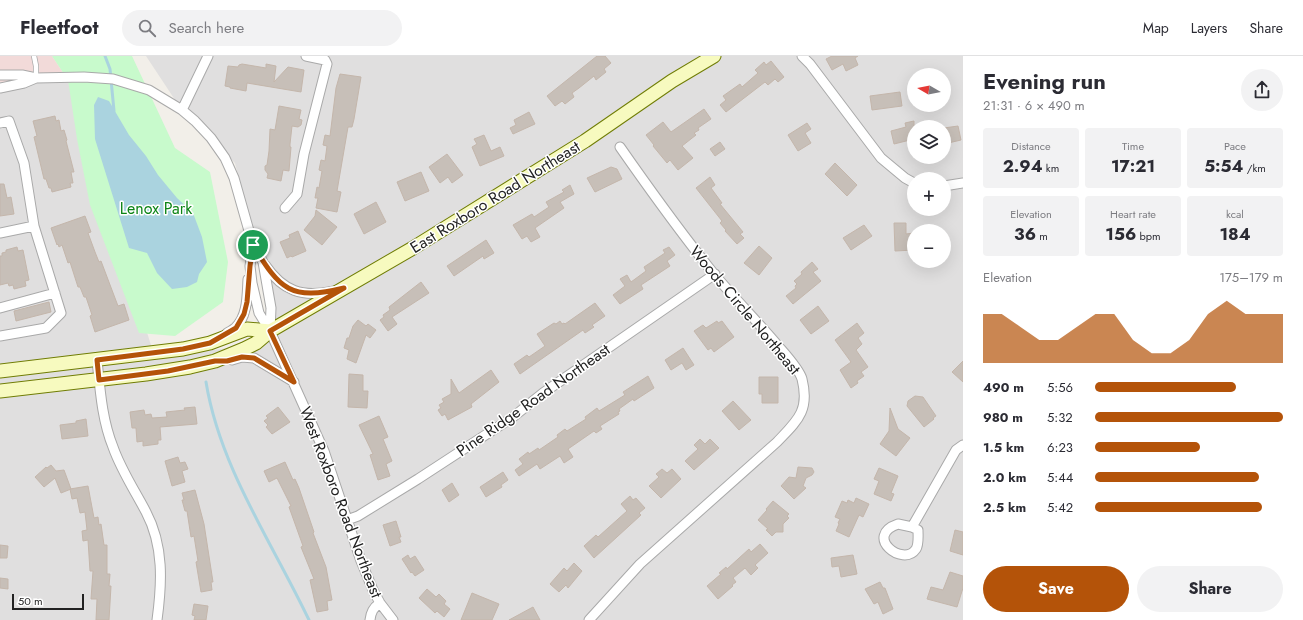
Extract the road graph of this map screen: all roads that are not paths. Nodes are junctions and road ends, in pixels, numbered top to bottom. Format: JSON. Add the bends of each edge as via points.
{"nodes":[{"id":1,"x":34,"y":56,"type":"edge"},
{"id":2,"x":208,"y":56,"type":"edge"},
{"id":3,"x":306,"y":56,"type":"edge"},
{"id":4,"x":714,"y":56,"type":"edge"},
{"id":5,"x":802,"y":56,"type":"edge"},
{"id":6,"x":0,"y":75,"type":"edge"},
{"id":7,"x":36,"y":78,"type":"junction"},
{"id":8,"x":0,"y":88,"type":"edge"},
{"id":9,"x":182,"y":110,"type":"junction"},
{"id":10,"x":0,"y":123,"type":"edge"},
{"id":11,"x":620,"y":147,"type":"dead end"},
{"id":12,"x":907,"y":179,"type":"edge"},
{"id":13,"x":963,"y":183,"type":"edge"},
{"id":14,"x":951,"y":185,"type":"edge"},
{"id":15,"x":285,"y":208,"type":"dead end"},
{"id":16,"x":34,"y":226,"type":"junction"},
{"id":17,"x":0,"y":233,"type":"edge"},
{"id":18,"x":253,"y":245,"type":"junction"},
{"id":19,"x":263,"y":262,"type":"junction"},
{"id":20,"x":250,"y":266,"type":"junction"},
{"id":21,"x":715,"y":274,"type":"junction"},
{"id":22,"x":344,"y":288,"type":"junction"},
{"id":23,"x":55,"y":293,"type":"junction"},
{"id":24,"x":0,"y":308,"type":"edge"},
{"id":25,"x":270,"y":331,"type":"junction"},
{"id":26,"x":0,"y":336,"type":"edge"},
{"id":27,"x":210,"y":343,"type":"junction"},
{"id":28,"x":97,"y":360,"type":"junction"},
{"id":29,"x":215,"y":361,"type":"junction"},
{"id":30,"x":0,"y":371,"type":"edge"},
{"id":31,"x":99,"y":380,"type":"junction"},
{"id":32,"x":294,"y":382,"type":"junction"},
{"id":33,"x":0,"y":391,"type":"edge"},
{"id":34,"x":963,"y":445,"type":"edge"},
{"id":35,"x":347,"y":520,"type":"junction"},
{"id":36,"x":912,"y":527,"type":"dead end"},
{"id":37,"x":380,"y":603,"type":"junction"},
{"id":38,"x":157,"y":620,"type":"edge"},
{"id":39,"x":370,"y":620,"type":"edge"},
{"id":40,"x":393,"y":620,"type":"edge"},
{"id":41,"x":589,"y":620,"type":"edge"}],
"edges":[{"from":1,"to":7,"type":"lane"},
{"from":2,"to":9,"type":"street"},
{"from":3,"to":15,"type":"street","via":[[325,60],[327,64],[304,154],[297,194]]},
{"from":4,"to":22,"type":"main road","name":"East Roxboro Road Northeast","via":[[672,81],[585,141]]},
{"from":5,"to":12,"type":"street","via":[[881,158]]},
{"from":6,"to":7,"type":"street","via":[[22,74]]},
{"from":7,"to":8,"type":"street"},
{"from":7,"to":9,"type":"street","via":[[112,79],[149,90]]},
{"from":9,"to":18,"type":"street","via":[[211,138],[225,158],[234,178]]},
{"from":10,"to":16,"type":"street","via":[[9,122],[24,163]]},
{"from":11,"to":21,"type":"street","name":"Woods Circle Northeast"},
{"from":13,"to":14,"type":"street"},
{"from":16,"to":17,"type":"street"},
{"from":16,"to":23,"type":"street"},
{"from":18,"to":19,"type":"street"},
{"from":18,"to":20,"type":"street"},
{"from":19,"to":22,"type":"street","via":[[270,273],[288,289],[324,293]]},
{"from":19,"to":25,"type":"street","via":[[271,308]]},
{"from":20,"to":25,"type":"street","name":"West Roxboro Road Northeast","via":[[259,313]]},
{"from":20,"to":27,"type":"street","via":[[244,314],[236,328]]},
{"from":21,"to":35,"type":"street","name":"Pine Ridge Road Northeast","via":[[543,393],[513,417],[418,479],[358,516]]},
{"from":21,"to":41,"type":"street","name":"Woods Circle Northeast","via":[[789,359],[801,377],[804,392],[803,408],[796,422],[777,442],[640,564]]},
{"from":22,"to":25,"type":"main road","name":"East Roxboro Road Northeast"},
{"from":23,"to":24,"type":"street"},
{"from":23,"to":26,"type":"street","via":[[61,313],[46,328]]},
{"from":25,"to":27,"type":"main road","via":[[247,329]]},
{"from":25,"to":29,"type":"main road","name":"East Roxboro Road Northeast","via":[[256,343]]},
{"from":25,"to":32,"type":"street","name":"West Roxboro Road Northeast"},
{"from":27,"to":28,"type":"main road"},
{"from":28,"to":30,"type":"main road"},
{"from":28,"to":31,"type":"street"},
{"from":29,"to":31,"type":"main road","name":"East Roxboro Road Northeast","via":[[168,371]]},
{"from":29,"to":32,"type":"street","via":[[254,358]]},
{"from":31,"to":33,"type":"main road","name":"East Roxboro Road Northeast"},
{"from":31,"to":38,"type":"street","via":[[112,446],[147,514],[156,538],[161,568]]},
{"from":32,"to":35,"type":"street","name":"West Roxboro Road Northeast","via":[[324,451]]},
{"from":34,"to":36,"type":"street","via":[[956,450]]},
{"from":35,"to":37,"type":"street","name":"West Roxboro Road Northeast","via":[[361,561]]},
{"from":37,"to":39,"type":"street","via":[[371,612]]},
{"from":37,"to":40,"type":"street","name":"West Roxboro Road Northeast"}]}
